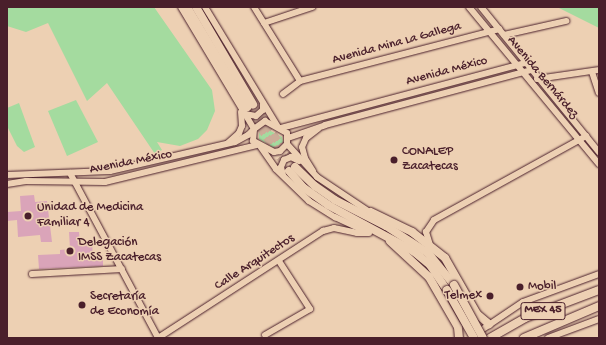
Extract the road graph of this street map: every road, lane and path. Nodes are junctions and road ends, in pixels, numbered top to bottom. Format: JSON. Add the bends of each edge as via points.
{"nodes":[{"id":1,"x":181,"y":7,"type":"edge"},
{"id":2,"x":187,"y":7,"type":"edge"},
{"id":3,"x":196,"y":7,"type":"edge"},
{"id":4,"x":205,"y":7,"type":"edge"},
{"id":5,"x":254,"y":7,"type":"edge"},
{"id":6,"x":312,"y":7,"type":"edge"},
{"id":7,"x":469,"y":7,"type":"edge"},
{"id":8,"x":481,"y":7,"type":"edge"},
{"id":9,"x":296,"y":10,"type":"edge"},
{"id":10,"x":566,"y":21,"type":"dead end"},
{"id":11,"x":264,"y":24,"type":"junction"},
{"id":12,"x":499,"y":29,"type":"junction"},
{"id":13,"x":489,"y":31,"type":"junction"},
{"id":14,"x":504,"y":35,"type":"junction"},
{"id":15,"x":526,"y":63,"type":"junction"},
{"id":16,"x":517,"y":65,"type":"junction"},
{"id":17,"x":532,"y":70,"type":"junction"},
{"id":18,"x":599,"y":70,"type":"edge"},
{"id":19,"x":522,"y":72,"type":"junction"},
{"id":20,"x":592,"y":72,"type":"junction"},
{"id":21,"x":540,"y":79,"type":"junction"},
{"id":22,"x":530,"y":80,"type":"junction"},
{"id":23,"x":300,"y":81,"type":"junction"},
{"id":24,"x":599,"y":93,"type":"edge"},
{"id":25,"x":283,"y":94,"type":"dead end"},
{"id":26,"x":236,"y":101,"type":"junction"},
{"id":27,"x":262,"y":104,"type":"junction"},
{"id":28,"x":247,"y":107,"type":"junction"},
{"id":29,"x":325,"y":124,"type":"junction"},
{"id":30,"x":279,"y":127,"type":"junction"},
{"id":31,"x":254,"y":129,"type":"junction"},
{"id":32,"x":586,"y":136,"type":"junction"},
{"id":33,"x":580,"y":140,"type":"junction"},
{"id":34,"x":288,"y":141,"type":"junction"},
{"id":35,"x":225,"y":144,"type":"junction"},
{"id":36,"x":259,"y":145,"type":"junction"},
{"id":37,"x":599,"y":152,"type":"edge"},
{"id":38,"x":599,"y":164,"type":"edge"},
{"id":39,"x":306,"y":167,"type":"junction"},
{"id":40,"x":70,"y":173,"type":"junction"},
{"id":41,"x":7,"y":174,"type":"edge"},
{"id":42,"x":317,"y":177,"type":"junction"},
{"id":43,"x":287,"y":181,"type":"junction"},
{"id":44,"x":7,"y":184,"type":"edge"},
{"id":45,"x":75,"y":184,"type":"junction"},
{"id":46,"x":371,"y":212,"type":"junction"},
{"id":47,"x":386,"y":226,"type":"junction"},
{"id":48,"x":377,"y":233,"type":"junction"},
{"id":49,"x":432,"y":246,"type":"junction"},
{"id":50,"x":279,"y":261,"type":"junction"},
{"id":51,"x":122,"y":269,"type":"junction"},
{"id":52,"x":32,"y":274,"type":"dead end"},
{"id":53,"x":599,"y":274,"type":"edge"},
{"id":54,"x":451,"y":288,"type":"junction"},
{"id":55,"x":599,"y":290,"type":"edge"},
{"id":56,"x":595,"y":307,"type":"edge"},
{"id":57,"x":480,"y":318,"type":"junction"},
{"id":58,"x":599,"y":319,"type":"edge"},
{"id":59,"x":489,"y":324,"type":"junction"},
{"id":60,"x":459,"y":334,"type":"edge"},
{"id":61,"x":265,"y":335,"type":"dead end"},
{"id":62,"x":158,"y":338,"type":"edge"},
{"id":63,"x":473,"y":338,"type":"edge"},
{"id":64,"x":483,"y":338,"type":"edge"},
{"id":65,"x":490,"y":338,"type":"edge"},
{"id":66,"x":524,"y":338,"type":"edge"},
{"id":67,"x":548,"y":338,"type":"edge"}],
"edges":[{"from":1,"to":26,"type":"street"},
{"from":2,"to":28,"type":"main road"},
{"from":3,"to":28,"type":"main road"},
{"from":4,"to":27,"type":"street"},
{"from":5,"to":11,"type":"street"},
{"from":6,"to":9,"type":"street"},
{"from":7,"to":13,"type":"street","name":"Avenida Bernárdez"},
{"from":8,"to":12,"type":"street","name":"Avenida Bernárdez"},
{"from":9,"to":11,"type":"street"},
{"from":10,"to":14,"type":"street"},
{"from":11,"to":23,"type":"street"},
{"from":12,"to":13,"type":"street","name":"Avenida Mina La Gallega"},
{"from":12,"to":14,"type":"street","name":"Avenida Bernárdez"},
{"from":13,"to":16,"type":"street","name":"Avenida Bernárdez"},
{"from":13,"to":23,"type":"street","name":"Avenida Mina La Gallega"},
{"from":14,"to":15,"type":"street","name":"Avenida Bernárdez"},
{"from":15,"to":16,"type":"street","name":"Avenida México"},
{"from":15,"to":17,"type":"street","name":"Avenida Bernárdez"},
{"from":16,"to":19,"type":"street","name":"Avenida Bernárdez"},
{"from":16,"to":30,"type":"street","name":"Avenida México"},
{"from":17,"to":19,"type":"street","name":"Avenida México"},
{"from":17,"to":21,"type":"street","name":"Avenida Bernárdez"},
{"from":18,"to":20,"type":"street"},
{"from":19,"to":22,"type":"street","name":"Avenida Bernárdez"},
{"from":19,"to":29,"type":"street","name":"Avenida México"},
{"from":20,"to":21,"type":"street"},
{"from":20,"to":24,"type":"street"},
{"from":21,"to":22,"type":"street"},
{"from":21,"to":32,"type":"street","name":"Avenida Bernárdez"},
{"from":22,"to":33,"type":"street","name":"Avenida Bernárdez"},
{"from":23,"to":25,"type":"street"},
{"from":26,"to":28,"type":"street"},
{"from":26,"to":35,"type":"street","via":[[243,118],[242,126],[234,139]]},
{"from":27,"to":28,"type":"street","via":[[263,110],[256,116],[248,116]]},
{"from":27,"to":30,"type":"street"},
{"from":28,"to":31,"type":"street"},
{"from":29,"to":34,"type":"street","name":"Avenida México"},
{"from":29,"to":42,"type":"street","via":[[309,135],[302,147],[305,158]]},
{"from":30,"to":31,"type":"street","via":[[265,121]]},
{"from":30,"to":34,"type":"street","via":[[285,130]]},
{"from":31,"to":35,"type":"street","name":"Avenida México","via":[[241,140]]},
{"from":31,"to":36,"type":"street","via":[[253,141]]},
{"from":32,"to":33,"type":"street"},
{"from":32,"to":37,"type":"street","name":"Avenida Bernárdez"},
{"from":33,"to":38,"type":"street","name":"Avenida Bernárdez"},
{"from":33,"to":49,"type":"street","via":[[434,220],[426,232]]},
{"from":34,"to":36,"type":"street","via":[[283,149],[274,152]]},
{"from":34,"to":39,"type":"street"},
{"from":35,"to":40,"type":"street","name":"Avenida México","via":[[136,167],[86,174]]},
{"from":36,"to":43,"type":"street"},
{"from":36,"to":45,"type":"street","name":"Avenida México","via":[[126,178]]},
{"from":39,"to":42,"type":"street"},
{"from":39,"to":43,"type":"street","via":[[293,157],[284,160],[281,170]]},
{"from":40,"to":41,"type":"street","name":"Avenida México"},
{"from":40,"to":45,"type":"street"},
{"from":42,"to":46,"type":"street"},
{"from":43,"to":48,"type":"street","via":[[323,210]]},
{"from":44,"to":45,"type":"street","name":"Avenida México","via":[[26,181]]},
{"from":45,"to":51,"type":"street"},
{"from":46,"to":47,"type":"street"},
{"from":46,"to":49,"type":"main road"},
{"from":47,"to":48,"type":"main road","via":[[335,200],[292,169],[304,188]]},
{"from":47,"to":54,"type":"main road","via":[[428,253]]},
{"from":48,"to":50,"type":"street","name":"Calle Arquitectos","via":[[357,233],[334,228],[323,231]]},
{"from":48,"to":54,"type":"main road","via":[[424,260]]},
{"from":48,"to":60,"type":"main road","via":[[429,277]]},
{"from":49,"to":57,"type":"main road","via":[[452,267]]},
{"from":50,"to":61,"type":"street","via":[[310,309]]},
{"from":50,"to":62,"type":"street","name":"Calle Arquitectos"},
{"from":51,"to":52,"type":"street"},
{"from":51,"to":62,"type":"street"},
{"from":53,"to":59,"type":"street","via":[[523,302]]},
{"from":54,"to":63,"type":"main road","bridge":true},
{"from":54,"to":64,"type":"main road","bridge":true},
{"from":55,"to":65,"type":"main road","number":"MEX 45","via":[[525,318]]},
{"from":56,"to":66,"type":"main road","number":"MEX 45"},
{"from":57,"to":59,"type":"main road"},
{"from":57,"to":60,"type":"main road"},
{"from":58,"to":67,"type":"street"},
{"from":59,"to":63,"type":"street"}]}
